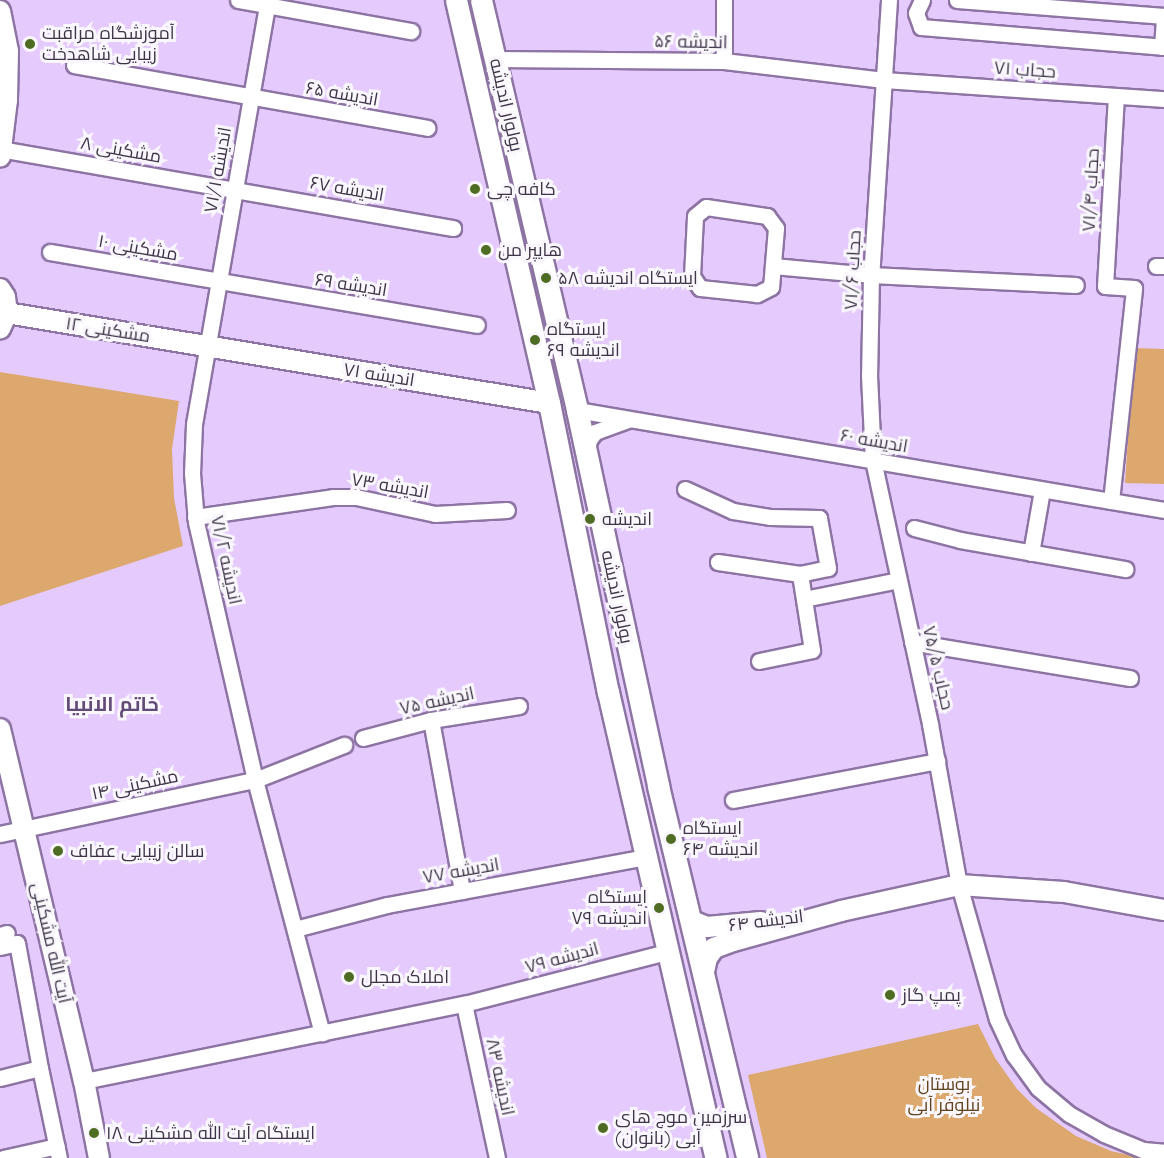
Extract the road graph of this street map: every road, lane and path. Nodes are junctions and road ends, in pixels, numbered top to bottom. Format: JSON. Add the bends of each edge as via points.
{"nodes":[{"id":1,"x":238,"y":0,"type":"edge"},
{"id":2,"x":456,"y":0,"type":"edge"},
{"id":3,"x":481,"y":0,"type":"edge"},
{"id":4,"x":724,"y":0,"type":"edge"},
{"id":5,"x":957,"y":0,"type":"edge"},
{"id":6,"x":267,"y":3,"type":"edge"},
{"id":7,"x":889,"y":6,"type":"edge"},
{"id":8,"x":919,"y":7,"type":"edge"},
{"id":9,"x":0,"y":11,"type":"edge"},
{"id":10,"x":1164,"y":19,"type":"edge"},
{"id":11,"x":411,"y":31,"type":"dead end"},
{"id":12,"x":4,"y":50,"type":"edge"},
{"id":13,"x":495,"y":59,"type":"junction"},
{"id":14,"x":724,"y":61,"type":"junction"},
{"id":15,"x":74,"y":65,"type":"dead end"},
{"id":16,"x":884,"y":81,"type":"junction"},
{"id":17,"x":1116,"y":96,"type":"junction"},
{"id":18,"x":251,"y":98,"type":"junction"},
{"id":19,"x":1164,"y":99,"type":"edge"},
{"id":20,"x":427,"y":128,"type":"dead end"},
{"id":21,"x":0,"y":151,"type":"edge"},
{"id":22,"x":235,"y":189,"type":"junction"},
{"id":23,"x":453,"y":228,"type":"dead end"},
{"id":24,"x":50,"y":252,"type":"dead end"},
{"id":25,"x":772,"y":266,"type":"junction"},
{"id":26,"x":871,"y":275,"type":"junction"},
{"id":27,"x":219,"y":282,"type":"junction"},
{"id":28,"x":1076,"y":285,"type":"dead end"},
{"id":29,"x":0,"y":289,"type":"edge"},
{"id":30,"x":3,"y":321,"type":"edge"},
{"id":31,"x":477,"y":325,"type":"dead end"},
{"id":32,"x":208,"y":347,"type":"junction"},
{"id":33,"x":549,"y":403,"type":"junction"},
{"id":34,"x":577,"y":410,"type":"junction"},
{"id":35,"x":634,"y":419,"type":"junction"},
{"id":36,"x":586,"y":455,"type":"junction"},
{"id":37,"x":873,"y":460,"type":"junction"},
{"id":38,"x":685,"y":489,"type":"dead end"},
{"id":39,"x":1042,"y":490,"type":"junction"},
{"id":40,"x":1111,"y":501,"type":"junction"},
{"id":41,"x":507,"y":510,"type":"dead end"},
{"id":42,"x":1164,"y":510,"type":"edge"},
{"id":43,"x":195,"y":517,"type":"junction"},
{"id":44,"x":914,"y":528,"type":"dead end"},
{"id":45,"x":1031,"y":553,"type":"junction"},
{"id":46,"x":718,"y":562,"type":"dead end"},
{"id":47,"x":1125,"y":569,"type":"dead end"},
{"id":48,"x":800,"y":574,"type":"junction"},
{"id":49,"x":897,"y":580,"type":"junction"},
{"id":50,"x":804,"y":599,"type":"junction"},
{"id":51,"x":912,"y":642,"type":"junction"},
{"id":52,"x":759,"y":661,"type":"dead end"},
{"id":53,"x":1130,"y":678,"type":"dead end"},
{"id":54,"x":519,"y":706,"type":"dead end"},
{"id":55,"x":431,"y":720,"type":"junction"},
{"id":56,"x":0,"y":729,"type":"edge"},
{"id":57,"x":363,"y":738,"type":"dead end"},
{"id":58,"x":344,"y":745,"type":"dead end"},
{"id":59,"x":937,"y":761,"type":"junction"},
{"id":60,"x":255,"y":780,"type":"junction"},
{"id":61,"x":658,"y":786,"type":"junction"},
{"id":62,"x":632,"y":792,"type":"junction"},
{"id":63,"x":733,"y":800,"type":"dead end"},
{"id":64,"x":23,"y":829,"type":"junction"},
{"id":65,"x":0,"y":834,"type":"edge"},
{"id":66,"x":636,"y":859,"type":"dead end"},
{"id":67,"x":959,"y":885,"type":"junction"},
{"id":68,"x":462,"y":891,"type":"junction"},
{"id":69,"x":1164,"y":910,"type":"edge"},
{"id":70,"x":841,"y":911,"type":"junction"},
{"id":71,"x":692,"y":921,"type":"junction"},
{"id":72,"x":295,"y":929,"type":"junction"},
{"id":73,"x":6,"y":939,"type":"edge"},
{"id":74,"x":670,"y":951,"type":"junction"},
{"id":75,"x":704,"y":972,"type":"junction"},
{"id":76,"x":464,"y":1004,"type":"junction"},
{"id":77,"x":322,"y":1033,"type":"junction"},
{"id":78,"x":40,"y":1068,"type":"junction"},
{"id":79,"x":0,"y":1078,"type":"edge"},
{"id":80,"x":84,"y":1081,"type":"junction"},
{"id":81,"x":58,"y":1152,"type":"edge"},
{"id":82,"x":1164,"y":1152,"type":"edge"},
{"id":83,"x":3,"y":1158,"type":"edge"},
{"id":84,"x":99,"y":1158,"type":"edge"},
{"id":85,"x":497,"y":1158,"type":"edge"},
{"id":86,"x":716,"y":1158,"type":"edge"},
{"id":87,"x":747,"y":1158,"type":"edge"}],
"edges":[{"from":1,"to":6,"type":"street"},
{"from":2,"to":33,"type":"main road","name":"بولوار اندیشه"},
{"from":3,"to":13,"type":"main road","name":"بولوار اندیشه"},
{"from":4,"to":14,"type":"street"},
{"from":5,"to":10,"type":"street"},
{"from":6,"to":11,"type":"street"},
{"from":6,"to":18,"type":"street","name":"اندیشه ۷۱/۱"},
{"from":7,"to":8,"type":"street"},
{"from":7,"to":16,"type":"street","name":"حجاب ۷۱/۶"},
{"from":8,"to":10,"type":"street","via":[[921,27],[1162,46]]},
{"from":9,"to":12,"type":"street"},
{"from":12,"to":21,"type":"street","via":[[7,100]]},
{"from":13,"to":14,"type":"street","name":"اندیشه ۵۶"},
{"from":13,"to":34,"type":"main road","name":"بولوار اندیشه"},
{"from":14,"to":16,"type":"street","name":"اندیشه ۵۶"},
{"from":15,"to":18,"type":"street","name":"اندیشه ۶۵"},
{"from":16,"to":17,"type":"street","name":"حجاب ۷۱"},
{"from":16,"to":26,"type":"street","name":"حجاب ۷۱/۶"},
{"from":17,"to":19,"type":"street","name":"حجاب ۷۱"},
{"from":17,"to":40,"type":"street","name":"حجاب ۷۱/۴","via":[[1105,286],[1134,288]]},
{"from":18,"to":20,"type":"street","name":"اندیشه ۶۵"},
{"from":18,"to":22,"type":"street","name":"اندیشه ۷۱/۱"},
{"from":21,"to":22,"type":"street","name":"مشکینی ۸"},
{"from":22,"to":23,"type":"street","name":"اندیشه ۶۷"},
{"from":22,"to":27,"type":"street","name":"اندیشه ۷۱/۱"},
{"from":24,"to":27,"type":"street","name":"مشکینی ۱۰"},
{"from":25,"to":25,"type":"street","via":[[776,228],[767,216],[706,207],[695,216],[692,276],[700,288],[757,294],[771,287]]},
{"from":25,"to":26,"type":"street"},
{"from":26,"to":28,"type":"street"},
{"from":26,"to":37,"type":"street","name":"حجاب ۷۱/۶","via":[[869,375]]},
{"from":27,"to":31,"type":"street","name":"اندیشه ۶۹"},
{"from":27,"to":32,"type":"street","name":"اندیشه ۷۱/۱"},
{"from":29,"to":30,"type":"street","via":[[5,297]]},
{"from":30,"to":32,"type":"street","name":"مشکینی ۱۲"},
{"from":32,"to":33,"type":"street","name":"اندیشه ۷۱"},
{"from":32,"to":43,"type":"street","name":"اندیشه ۷۱/۲","via":[[194,424]]},
{"from":33,"to":62,"type":"main road","name":"بولوار اندیشه"},
{"from":34,"to":35,"type":"street","name":"اندیشه ۶۰"},
{"from":34,"to":36,"type":"main road","name":"بولوار اندیشه"},
{"from":35,"to":36,"type":"street","via":[[595,432]]},
{"from":35,"to":37,"type":"street","name":"اندیشه ۶۰"},
{"from":36,"to":61,"type":"main road","name":"بولوار اندیشه"},
{"from":37,"to":39,"type":"street","name":"اندیشه ۶۰"},
{"from":37,"to":49,"type":"street","name":"حجاب ۷۵/۵"},
{"from":38,"to":48,"type":"street","via":[[733,511],[819,518],[828,568]]},
{"from":39,"to":40,"type":"street","name":"اندیشه ۶۰"},
{"from":39,"to":45,"type":"street"},
{"from":40,"to":42,"type":"street","name":"اندیشه ۶۰"},
{"from":41,"to":43,"type":"street","name":"اندیشه ۷۳","via":[[435,514],[356,497],[333,497]]},
{"from":43,"to":60,"type":"street","name":"اندیشه ۷۱/۲"},
{"from":44,"to":45,"type":"street"},
{"from":45,"to":47,"type":"street"},
{"from":46,"to":48,"type":"street"},
{"from":48,"to":50,"type":"street"},
{"from":49,"to":50,"type":"street"},
{"from":49,"to":51,"type":"street","name":"حجاب ۷۵/۵"},
{"from":50,"to":52,"type":"street","via":[[812,650]]},
{"from":51,"to":53,"type":"street"},
{"from":51,"to":59,"type":"street","name":"حجاب ۷۵/۵"},
{"from":54,"to":55,"type":"street","name":"اندیشه ۷۵"},
{"from":55,"to":57,"type":"street","name":"اندیشه ۷۵"},
{"from":55,"to":68,"type":"street"},
{"from":56,"to":64,"type":"street","name":"آیت الله مشکینی"},
{"from":58,"to":60,"type":"street","name":"مشکینی ۱۴"},
{"from":59,"to":63,"type":"street"},
{"from":59,"to":67,"type":"street","name":"حجاب ۷۵/۵"},
{"from":60,"to":64,"type":"street","name":"مشکینی ۱۴"},
{"from":60,"to":72,"type":"street","name":"اندیشه ۷۱/۲"},
{"from":61,"to":62,"type":"main road"},
{"from":61,"to":71,"type":"main road","name":"بولوار اندیشه"},
{"from":62,"to":74,"type":"main road","name":"بولوار اندیشه"},
{"from":64,"to":65,"type":"street","name":"مشکینی ۱۴"},
{"from":64,"to":80,"type":"street","name":"آیت الله مشکینی"},
{"from":66,"to":68,"type":"street","name":"اندیشه ۷۷"},
{"from":67,"to":69,"type":"street","via":[[1064,892]]},
{"from":67,"to":70,"type":"street"},
{"from":67,"to":82,"type":"street","name":"حجاب ۷۵/۵","via":[[997,1019],[1014,1056],[1038,1088],[1069,1114],[1104,1134],[1143,1150]]},
{"from":68,"to":72,"type":"street","name":"اندیشه ۷۷"},
{"from":70,"to":71,"type":"street","name":"اندیشه ۶۴","via":[[730,927],[707,927]]},
{"from":70,"to":75,"type":"street","via":[[714,948]]},
{"from":71,"to":75,"type":"main road","name":"بولوار اندیشه"},
{"from":72,"to":77,"type":"street","name":"اندیشه ۷۱/۲"},
{"from":73,"to":78,"type":"street"},
{"from":74,"to":76,"type":"street","name":"اندیشه ۷۹"},
{"from":74,"to":86,"type":"main road","name":"بولوار اندیشه"},
{"from":75,"to":87,"type":"main road","name":"بولوار اندیشه"},
{"from":76,"to":77,"type":"street","name":"اندیشه ۷۹"},
{"from":76,"to":85,"type":"street","name":"اندیشه ۸۳"},
{"from":77,"to":80,"type":"street","name":"اندیشه ۷۹"},
{"from":78,"to":79,"type":"street"},
{"from":78,"to":81,"type":"street"},
{"from":80,"to":84,"type":"street","name":"آیت الله مشکینی"},
{"from":81,"to":83,"type":"street"}]}
